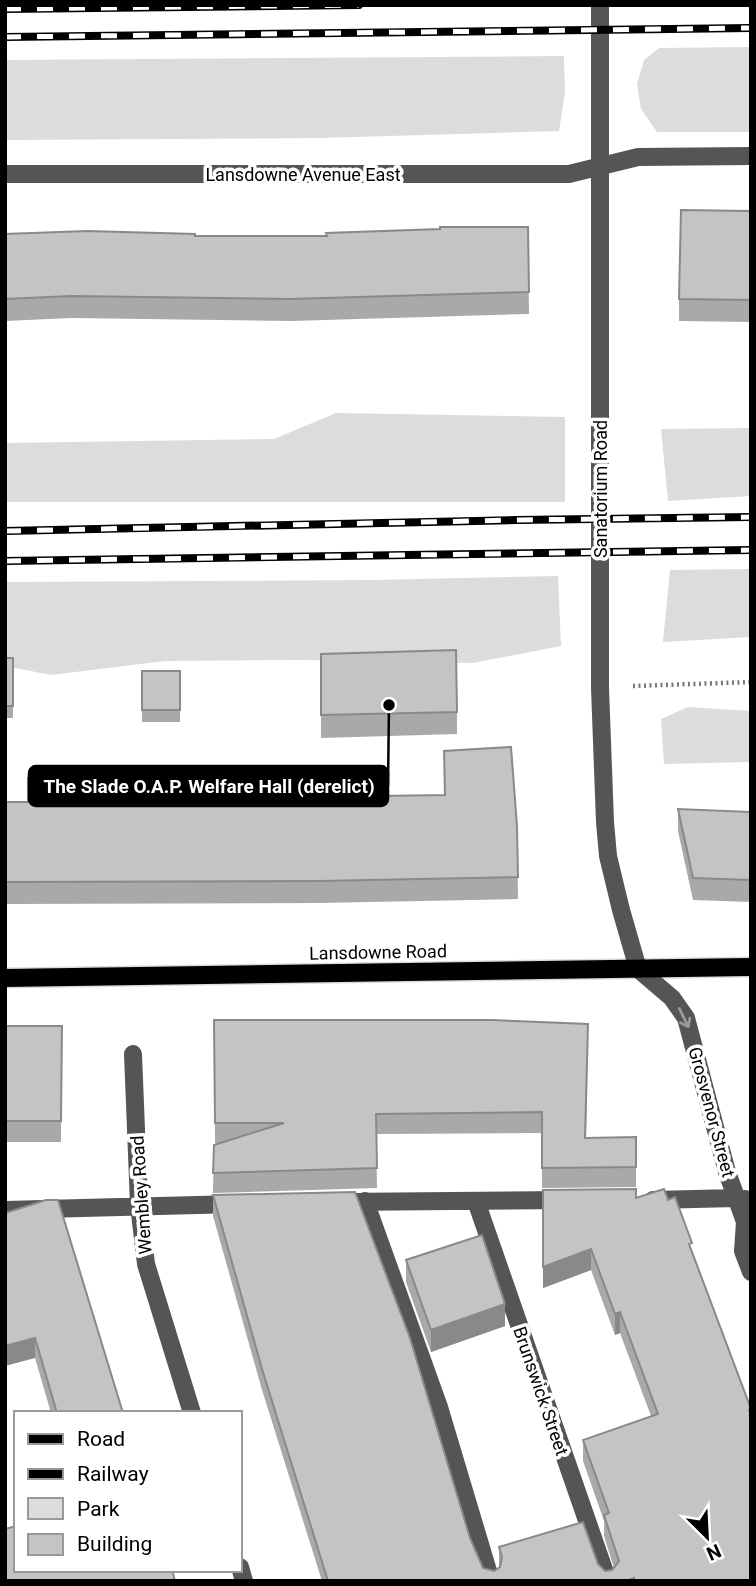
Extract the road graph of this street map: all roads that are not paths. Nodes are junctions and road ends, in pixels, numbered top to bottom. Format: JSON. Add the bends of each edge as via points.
{"nodes":[{"id":1,"x":600,"y":5,"type":"edge"},
{"id":2,"x":751,"y":156,"type":"edge"},
{"id":3,"x":599,"y":167,"type":"junction"},
{"id":4,"x":5,"y":174,"type":"edge"},
{"id":5,"x":751,"y":967,"type":"edge"},
{"id":6,"x":638,"y":970,"type":"junction"},
{"id":7,"x":5,"y":978,"type":"edge"},
{"id":8,"x":133,"y":1054,"type":"dead end"},
{"id":9,"x":743,"y":1199,"type":"edge"},
{"id":10,"x":581,"y":1200,"type":"edge"},
{"id":11,"x":634,"y":1200,"type":"edge"},
{"id":12,"x":365,"y":1201,"type":"junction"},
{"id":13,"x":476,"y":1201,"type":"junction"},
{"id":14,"x":325,"y":1202,"type":"edge"},
{"id":15,"x":258,"y":1203,"type":"edge"},
{"id":16,"x":139,"y":1205,"type":"junction"},
{"id":17,"x":5,"y":1210,"type":"edge"},
{"id":18,"x":751,"y":1272,"type":"edge"},
{"id":19,"x":191,"y":1411,"type":"edge"},
{"id":20,"x":491,"y":1581,"type":"edge"},
{"id":21,"x":608,"y":1581,"type":"edge"}],
"edges":[{"from":1,"to":3,"type":"street","name":"Sanatorium Road"},
{"from":2,"to":3,"type":"street","name":"Lansdowne Avenue East","via":[[643,156]]},
{"from":3,"to":4,"type":"street","name":"Lansdowne Avenue East","via":[[569,174]]},
{"from":3,"to":6,"type":"street","name":"Sanatorium Road","via":[[603,788],[608,856]]},
{"from":5,"to":6,"type":"main road","name":"Lansdowne Road"},
{"from":6,"to":7,"type":"main road","name":"Lansdowne Road"},
{"from":6,"to":9,"type":"street","name":"Grosvenor Street","one_way":true,"via":[[673,998],[686,1018]]},
{"from":8,"to":16,"type":"street","name":"Wembley Road"},
{"from":9,"to":11,"type":"street"},
{"from":9,"to":18,"type":"street","name":"Grosvenor Street","via":[[743,1251]]},
{"from":10,"to":13,"type":"street"},
{"from":12,"to":13,"type":"street"},
{"from":12,"to":14,"type":"street"},
{"from":12,"to":20,"type":"street","via":[[439,1407]]},
{"from":13,"to":21,"type":"street","name":"Brunswick Street"},
{"from":15,"to":16,"type":"street"},
{"from":16,"to":17,"type":"street"},
{"from":16,"to":19,"type":"street","name":"Wembley Road","via":[[146,1264]]}]}
